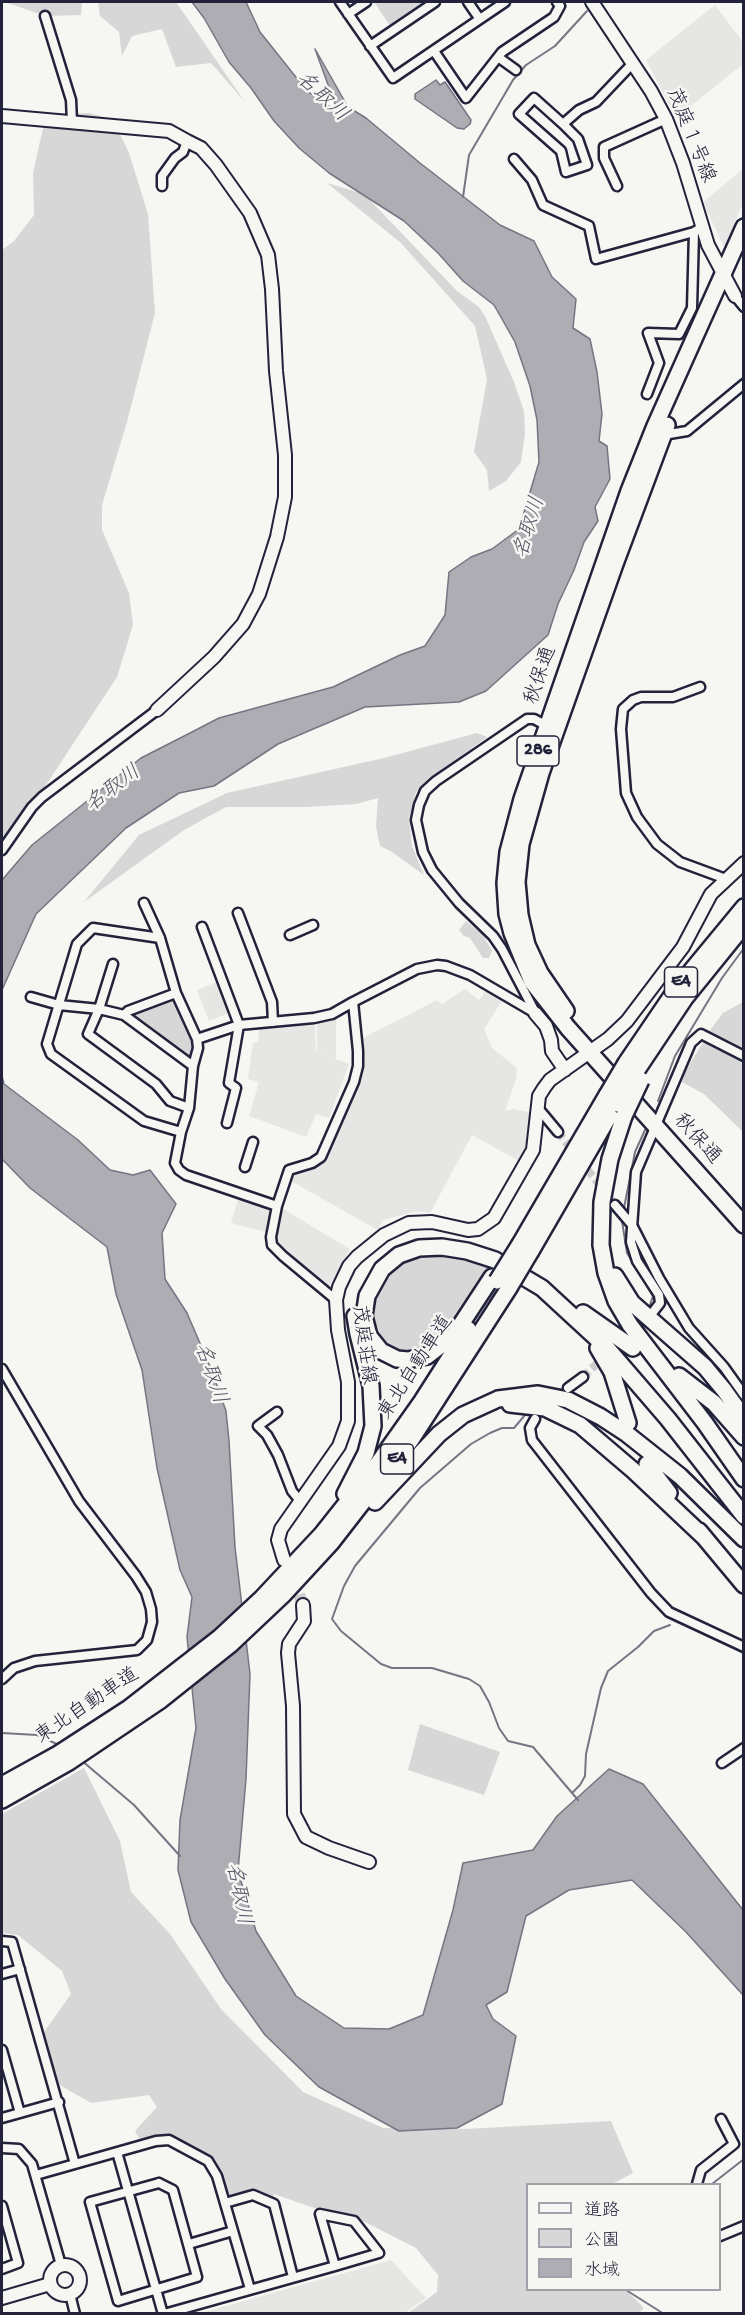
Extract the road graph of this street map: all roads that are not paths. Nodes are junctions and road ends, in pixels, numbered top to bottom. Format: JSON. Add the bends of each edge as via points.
{"nodes":[{"id":1,"x":340,"y":2,"type":"edge"},
{"id":2,"x":366,"y":2,"type":"edge"},
{"id":3,"x":435,"y":2,"type":"edge"},
{"id":4,"x":468,"y":2,"type":"edge"},
{"id":5,"x":505,"y":2,"type":"edge"},
{"id":6,"x":557,"y":2,"type":"edge"},
{"id":7,"x":592,"y":2,"type":"edge"},
{"id":8,"x":348,"y":14,"type":"junction"},
{"id":9,"x":45,"y":16,"type":"dead end"},
{"id":10,"x":479,"y":18,"type":"junction"},
{"id":11,"x":370,"y":46,"type":"junction"},
{"id":12,"x":434,"y":51,"type":"junction"},
{"id":13,"x":498,"y":57,"type":"junction"},
{"id":14,"x":633,"y":63,"type":"junction"},
{"id":15,"x":516,"y":70,"type":"dead end"},
{"id":16,"x":2,"y":116,"type":"edge"},
{"id":17,"x":666,"y":119,"type":"junction"},
{"id":18,"x":72,"y":123,"type":"junction"},
{"id":19,"x":563,"y":124,"type":"junction"},
{"id":20,"x":187,"y":141,"type":"junction"},
{"id":21,"x":514,"y":159,"type":"dead end"},
{"id":22,"x":162,"y":186,"type":"dead end"},
{"id":23,"x":617,"y":186,"type":"dead end"},
{"id":24,"x":744,"y":227,"type":"edge"},
{"id":25,"x":698,"y":230,"type":"junction"},
{"id":26,"x":744,"y":252,"type":"edge"},
{"id":27,"x":725,"y":280,"type":"junction"},
{"id":28,"x":744,"y":307,"type":"edge"},
{"id":29,"x":744,"y":384,"type":"edge"},
{"id":30,"x":647,"y":394,"type":"dead end"},
{"id":31,"x":663,"y":435,"type":"junction"},
{"id":32,"x":700,"y":687,"type":"dead end"},
{"id":33,"x":157,"y":710,"type":"joint"},
{"id":34,"x":547,"y":726,"type":"junction"},
{"id":35,"x":2,"y":850,"type":"edge"},
{"id":36,"x":744,"y":863,"type":"edge"},
{"id":37,"x":726,"y":879,"type":"junction"},
{"id":38,"x":144,"y":903,"type":"dead end"},
{"id":39,"x":744,"y":907,"type":"edge"},
{"id":40,"x":238,"y":913,"type":"dead end"},
{"id":41,"x":313,"y":925,"type":"dead end"},
{"id":42,"x":744,"y":925,"type":"edge"},
{"id":43,"x":202,"y":927,"type":"dead end"},
{"id":44,"x":290,"y":935,"type":"dead end"},
{"id":45,"x":160,"y":938,"type":"junction"},
{"id":46,"x":112,"y":964,"type":"dead end"},
{"id":47,"x":176,"y":993,"type":"junction"},
{"id":48,"x":31,"y":997,"type":"dead end"},
{"id":49,"x":354,"y":1002,"type":"junction"},
{"id":50,"x":59,"y":1005,"type":"junction"},
{"id":51,"x":99,"y":1009,"type":"junction"},
{"id":52,"x":535,"y":1013,"type":"junction"},
{"id":53,"x":124,"y":1015,"type":"junction"},
{"id":54,"x":273,"y":1022,"type":"junction"},
{"id":55,"x":239,"y":1025,"type":"junction"},
{"id":56,"x":197,"y":1039,"type":"junction"},
{"id":57,"x":594,"y":1050,"type":"junction"},
{"id":58,"x":744,"y":1056,"type":"edge"},
{"id":59,"x":193,"y":1066,"type":"junction"},
{"id":60,"x":565,"y":1070,"type":"junction"},
{"id":61,"x":634,"y":1072,"type":"junction"},
{"id":62,"x":616,"y":1105,"type":"junction"},
{"id":63,"x":189,"y":1108,"type":"junction"},
{"id":64,"x":538,"y":1108,"type":"junction"},
{"id":65,"x":657,"y":1120,"type":"junction"},
{"id":66,"x":227,"y":1123,"type":"dead end"},
{"id":67,"x":181,"y":1132,"type":"junction"},
{"id":68,"x":558,"y":1132,"type":"tunnel mouth"},
{"id":69,"x":253,"y":1143,"type":"dead end"},
{"id":70,"x":244,"y":1167,"type":"dead end"},
{"id":71,"x":615,"y":1205,"type":"tunnel mouth"},
{"id":72,"x":277,"y":1206,"type":"junction"},
{"id":73,"x":744,"y":1210,"type":"edge"},
{"id":74,"x":601,"y":1218,"type":"junction"},
{"id":75,"x":632,"y":1225,"type":"junction"},
{"id":76,"x":744,"y":1225,"type":"edge"},
{"id":77,"x":522,"y":1245,"type":"junction"},
{"id":78,"x":499,"y":1282,"type":"junction"},
{"id":79,"x":542,"y":1288,"type":"junction"},
{"id":80,"x":562,"y":1296,"type":"junction"},
{"id":81,"x":336,"y":1300,"type":"junction"},
{"id":82,"x":653,"y":1312,"type":"dead end"},
{"id":83,"x":633,"y":1348,"type":"dead end"},
{"id":84,"x":2,"y":1370,"type":"edge"},
{"id":85,"x":679,"y":1376,"type":"dead end"},
{"id":86,"x":583,"y":1377,"type":"tunnel mouth"},
{"id":87,"x":568,"y":1388,"type":"dead end"},
{"id":88,"x":744,"y":1395,"type":"edge"},
{"id":89,"x":277,"y":1412,"type":"dead end"},
{"id":90,"x":535,"y":1419,"type":"dead end"},
{"id":91,"x":628,"y":1423,"type":"dead end"},
{"id":92,"x":743,"y":1426,"type":"edge"},
{"id":93,"x":412,"y":1463,"type":"junction"},
{"id":94,"x":647,"y":1464,"type":"dead end"},
{"id":95,"x":744,"y":1479,"type":"edge"},
{"id":96,"x":301,"y":1502,"type":"junction"},
{"id":97,"x":744,"y":1504,"type":"edge"},
{"id":98,"x":744,"y":1516,"type":"edge"},
{"id":99,"x":705,"y":1538,"type":"junction"},
{"id":100,"x":744,"y":1539,"type":"edge"},
{"id":101,"x":284,"y":1560,"type":"dead end"},
{"id":102,"x":282,"y":1578,"type":"junction"},
{"id":103,"x":742,"y":1583,"type":"edge"},
{"id":104,"x":303,"y":1605,"type":"tunnel mouth"},
{"id":105,"x":264,"y":1609,"type":"junction"},
{"id":106,"x":744,"y":1647,"type":"edge"},
{"id":107,"x":2,"y":1678,"type":"edge"},
{"id":108,"x":744,"y":1748,"type":"edge"},
{"id":109,"x":63,"y":1758,"type":"junction"},
{"id":110,"x":722,"y":1763,"type":"dead end"},
{"id":111,"x":2,"y":1785,"type":"edge"},
{"id":112,"x":2,"y":1800,"type":"edge"},
{"id":113,"x":369,"y":1862,"type":"dead end"},
{"id":114,"x":2,"y":1941,"type":"edge"},
{"id":115,"x":20,"y":1969,"type":"junction"},
{"id":116,"x":2,"y":1974,"type":"edge"},
{"id":117,"x":2,"y":2050,"type":"edge"},
{"id":118,"x":59,"y":2102,"type":"junction"},
{"id":119,"x":20,"y":2113,"type":"junction"},
{"id":120,"x":2,"y":2118,"type":"edge"},
{"id":121,"x":721,"y":2119,"type":"dead end"},
{"id":122,"x":2,"y":2148,"type":"edge"},
{"id":123,"x":117,"y":2152,"type":"junction"},
{"id":124,"x":75,"y":2164,"type":"junction"},
{"id":125,"x":36,"y":2175,"type":"junction"},
{"id":126,"x":697,"y":2183,"type":"edge"},
{"id":127,"x":128,"y":2192,"type":"junction"},
{"id":128,"x":225,"y":2203,"type":"junction"},
{"id":129,"x":2,"y":2206,"type":"edge"},
{"id":130,"x":744,"y":2226,"type":"edge"},
{"id":131,"x":233,"y":2231,"type":"junction"},
{"id":132,"x":721,"y":2236,"type":"edge"},
{"id":133,"x":189,"y":2244,"type":"junction"},
{"id":134,"x":61,"y":2265,"type":"junction"},
{"id":135,"x":334,"y":2266,"type":"junction"},
{"id":136,"x":2,"y":2269,"type":"edge"},
{"id":137,"x":293,"y":2277,"type":"junction"},
{"id":138,"x":50,"y":2284,"type":"junction"},
{"id":139,"x":250,"y":2289,"type":"junction"},
{"id":140,"x":156,"y":2290,"type":"junction"},
{"id":141,"x":70,"y":2294,"type":"junction"},
{"id":142,"x":2,"y":2298,"type":"edge"},
{"id":143,"x":75,"y":2313,"type":"edge"},
{"id":144,"x":163,"y":2313,"type":"edge"}],
"edges":[{"from":1,"to":8,"type":"street"},
{"from":2,"to":8,"type":"street"},
{"from":3,"to":11,"type":"street"},
{"from":4,"to":10,"type":"street"},
{"from":5,"to":10,"type":"street"},
{"from":6,"to":13,"type":"street","via":[[560,6],[554,17]]},
{"from":7,"to":14,"type":"street","name":"茂庭１号線"},
{"from":8,"to":11,"type":"street"},
{"from":9,"to":18,"type":"street","via":[[71,100]]},
{"from":10,"to":12,"type":"street"},
{"from":11,"to":12,"type":"street","via":[[393,78]]},
{"from":12,"to":13,"type":"street","via":[[466,98]]},
{"from":13,"to":15,"type":"street"},
{"from":14,"to":17,"type":"street","name":"茂庭１号線"},
{"from":14,"to":19,"type":"street","via":[[596,102]]},
{"from":16,"to":18,"type":"street"},
{"from":17,"to":23,"type":"street","via":[[604,147],[604,158]]},
{"from":17,"to":25,"type":"street","name":"茂庭１号線","via":[[683,163]]},
{"from":18,"to":20,"type":"street","via":[[170,131]]},
{"from":19,"to":19,"type":"street","via":[[578,139],[587,165],[566,172],[561,151],[519,114],[534,98]]},
{"from":20,"to":22,"type":"street","via":[[183,152],[162,176]]},
{"from":20,"to":33,"type":"street","via":[[201,148],[216,165],[250,213],[268,255],[285,497],[267,570],[243,624]]},
{"from":21,"to":25,"type":"street","via":[[532,180],[543,205],[589,226],[596,259]]},
{"from":24,"to":27,"type":"highway","name":"秋保通","number":"286"},
{"from":25,"to":27,"type":"street","name":"茂庭１号線"},
{"from":25,"to":30,"type":"street","via":[[692,308],[679,334],[648,333],[659,363]]},
{"from":26,"to":27,"type":"highway","name":"秋保通","number":"286"},
{"from":27,"to":28,"type":"street"},
{"from":27,"to":31,"type":"highway","name":"秋保通","number":"286"},
{"from":27,"to":34,"type":"highway","name":"秋保通","number":"286","via":[[629,491]]},
{"from":29,"to":31,"type":"street","via":[[687,431]]},
{"from":31,"to":57,"type":"highway","name":"秋保通","number":"286","via":[[541,774],[518,862],[520,915],[527,945],[540,973]]},
{"from":32,"to":37,"type":"street","via":[[673,697],[640,697],[623,709],[626,793],[637,817],[657,844],[680,861]]},
{"from":33,"to":35,"type":"street","via":[[42,797]]},
{"from":34,"to":52,"type":"street","via":[[527,719],[436,781],[425,791],[416,820],[423,852],[432,870],[493,936]]},
{"from":34,"to":57,"type":"highway","name":"秋保通","number":"286","via":[[508,852],[507,914],[532,982],[557,1015]]},
{"from":36,"to":37,"type":"street","name":"茂庭荘線"},
{"from":37,"to":57,"type":"street","name":"茂庭荘線","via":[[711,894],[683,947],[658,982],[627,1022]]},
{"from":38,"to":45,"type":"street"},
{"from":39,"to":61,"type":"highway","name":"東北自動車道","number":"E4","via":[[677,988]]},
{"from":40,"to":54,"type":"street","via":[[272,1002]]},
{"from":41,"to":44,"type":"street"},
{"from":42,"to":61,"type":"highway","number":"E4","via":[[714,961],[662,1043]]},
{"from":43,"to":55,"type":"street"},
{"from":45,"to":47,"type":"street"},
{"from":45,"to":50,"type":"street","via":[[93,928],[77,944]]},
{"from":46,"to":51,"type":"street"},
{"from":47,"to":53,"type":"street"},
{"from":47,"to":56,"type":"street"},
{"from":48,"to":50,"type":"street"},
{"from":49,"to":52,"type":"street","via":[[417,969],[437,965],[470,975]]},
{"from":49,"to":54,"type":"street","via":[[332,1014]]},
{"from":49,"to":72,"type":"street","via":[[358,1051],[354,1082],[321,1157],[289,1170]]},
{"from":50,"to":51,"type":"street"},
{"from":50,"to":67,"type":"street","via":[[47,1044],[51,1054],[144,1121]]},
{"from":51,"to":53,"type":"street"},
{"from":51,"to":63,"type":"street","via":[[88,1034],[156,1084],[170,1101]]},
{"from":52,"to":60,"type":"street","via":[[546,1026],[552,1051]]},
{"from":53,"to":59,"type":"street"},
{"from":54,"to":55,"type":"street"},
{"from":55,"to":56,"type":"street"},
{"from":55,"to":66,"type":"street","via":[[229,1083],[236,1088]]},
{"from":56,"to":59,"type":"street"},
{"from":57,"to":60,"type":"street","name":"茂庭荘線"},
{"from":57,"to":65,"type":"highway","name":"秋保通","number":"286"},
{"from":58,"to":65,"type":"street","via":[[702,1034],[691,1043]]},
{"from":59,"to":63,"type":"street"},
{"from":60,"to":64,"type":"street","name":"茂庭荘線","via":[[544,1088]]},
{"from":61,"to":62,"type":"highway","bridge":true},
{"from":61,"to":62,"type":"highway","name":"東北自動車道","number":"E4","bridge":true},
{"from":62,"to":74,"type":"highway"},
{"from":62,"to":77,"type":"highway","name":"東北自動車道","number":"E4"},
{"from":62,"to":77,"type":"highway","name":"東北自動車道","number":"E4","via":[[560,1163]]},
{"from":63,"to":67,"type":"street"},
{"from":64,"to":68,"type":"street"},
{"from":64,"to":81,"type":"street","name":"茂庭荘線","via":[[530,1159],[487,1225],[468,1230],[420,1221],[396,1228],[357,1257],[343,1277]]},
{"from":65,"to":73,"type":"highway","name":"秋保通","number":"286"},
{"from":65,"to":75,"type":"street","via":[[636,1172]]},
{"from":65,"to":76,"type":"highway","name":"秋保通","number":"286"},
{"from":67,"to":72,"type":"street","via":[[175,1163],[179,1170]]},
{"from":69,"to":70,"type":"street"},
{"from":71,"to":75,"type":"street"},
{"from":72,"to":81,"type":"street","via":[[272,1245]]},
{"from":74,"to":92,"type":"highway","via":[[608,1257],[625,1294],[640,1312],[705,1367],[724,1390]]},
{"from":74,"to":95,"type":"highway","via":[[603,1260],[622,1313]]},
{"from":75,"to":82,"type":"street","via":[[637,1261],[659,1294],[660,1303]]},
{"from":75,"to":88,"type":"street","via":[[688,1328]]},
{"from":77,"to":78,"type":"highway","name":"東北自動車道","number":"E4","bridge":true},
{"from":78,"to":79,"type":"highway","via":[[454,1335],[427,1356],[397,1359],[381,1351],[369,1336],[364,1316],[370,1287],[390,1261],[408,1251],[430,1247],[468,1251],[513,1269]]},
{"from":78,"to":102,"type":"highway","name":"東北自動車道","number":"E4","via":[[382,1458]]},
{"from":78,"to":105,"type":"highway","name":"東北自動車道","number":"E4","via":[[434,1407],[386,1474],[331,1543]]},
{"from":79,"to":91,"type":"highway","via":[[600,1351],[618,1385]]},
{"from":79,"to":98,"type":"highway","via":[[618,1360]]},
{"from":80,"to":83,"type":"highway"},
{"from":80,"to":97,"type":"highway","via":[[634,1367]]},
{"from":80,"to":102,"type":"highway","via":[[515,1262],[460,1241],[411,1241],[376,1262],[360,1287],[355,1310],[373,1400],[370,1440],[347,1490]]},
{"from":81,"to":96,"type":"street","name":"茂庭荘線","via":[[348,1382],[348,1421],[339,1446]]},
{"from":84,"to":107,"type":"street","via":[[79,1501],[146,1592],[153,1622],[147,1640],[137,1650],[35,1661],[14,1668]]},
{"from":85,"to":92,"type":"highway"},
{"from":86,"to":87,"type":"street"},
{"from":89,"to":96,"type":"street","via":[[258,1426],[267,1435],[292,1491]]},
{"from":90,"to":106,"type":"street","via":[[530,1428],[532,1440],[651,1593],[669,1612]]},
{"from":93,"to":99,"type":"highway","via":[[477,1413],[511,1404],[545,1408],[593,1435]]},
{"from":93,"to":100,"type":"highway","via":[[439,1434],[474,1408],[512,1396],[554,1396],[585,1407],[627,1434],[680,1476]]},
{"from":93,"to":105,"type":"highway"},
{"from":94,"to":99,"type":"highway"},
{"from":96,"to":101,"type":"street","name":"茂庭荘線","via":[[278,1534]]},
{"from":99,"to":103,"type":"highway"},
{"from":102,"to":105,"type":"highway","name":"東北自動車道","number":"E4"},
{"from":104,"to":113,"type":"street","via":[[304,1621],[289,1644],[288,1653],[293,1706],[294,1814],[306,1837]]},
{"from":105,"to":109,"type":"highway","name":"東北自動車道","number":"E4","via":[[219,1638]]},
{"from":105,"to":109,"type":"highway","name":"東北自動車道","number":"E4","via":[[230,1645],[161,1700]]},
{"from":108,"to":110,"type":"street"},
{"from":109,"to":111,"type":"highway","name":"東北自動車道","number":"E4"},
{"from":109,"to":112,"type":"highway","name":"東北自動車道","number":"E4"},
{"from":114,"to":115,"type":"street","via":[[12,1942]]},
{"from":115,"to":116,"type":"street"},
{"from":115,"to":118,"type":"street"},
{"from":117,"to":119,"type":"street"},
{"from":118,"to":119,"type":"street"},
{"from":118,"to":124,"type":"street"},
{"from":119,"to":120,"type":"street"},
{"from":121,"to":126,"type":"street","via":[[734,2144],[701,2170]]},
{"from":122,"to":125,"type":"street","via":[[11,2147],[26,2155]]},
{"from":123,"to":124,"type":"street"},
{"from":123,"to":127,"type":"street"},
{"from":123,"to":128,"type":"street","via":[[169,2140],[208,2161]]},
{"from":124,"to":125,"type":"street"},
{"from":125,"to":134,"type":"street"},
{"from":127,"to":133,"type":"street","via":[[159,2182],[173,2190]]},
{"from":127,"to":140,"type":"street"},
{"from":127,"to":140,"type":"street","via":[[90,2202],[118,2301]]},
{"from":128,"to":131,"type":"street"},
{"from":128,"to":137,"type":"street","via":[[253,2195],[274,2204]]},
{"from":129,"to":136,"type":"street","via":[[18,2263]]},
{"from":130,"to":132,"type":"street"},
{"from":131,"to":133,"type":"street"},
{"from":131,"to":139,"type":"street"},
{"from":133,"to":140,"type":"street","via":[[197,2277]]},
{"from":134,"to":138,"type":"street","via":[[53,2270]]},
{"from":134,"to":141,"type":"street","via":[[71,2266],[80,2278],[78,2288]]},
{"from":135,"to":135,"type":"street","via":[[379,2253],[354,2222],[320,2214]]},
{"from":135,"to":137,"type":"street"},
{"from":137,"to":139,"type":"street"},
{"from":138,"to":141,"type":"street","via":[[61,2295]]},
{"from":138,"to":142,"type":"street"},
{"from":139,"to":144,"type":"street"},
{"from":140,"to":144,"type":"street"},
{"from":141,"to":143,"type":"street"}]}
